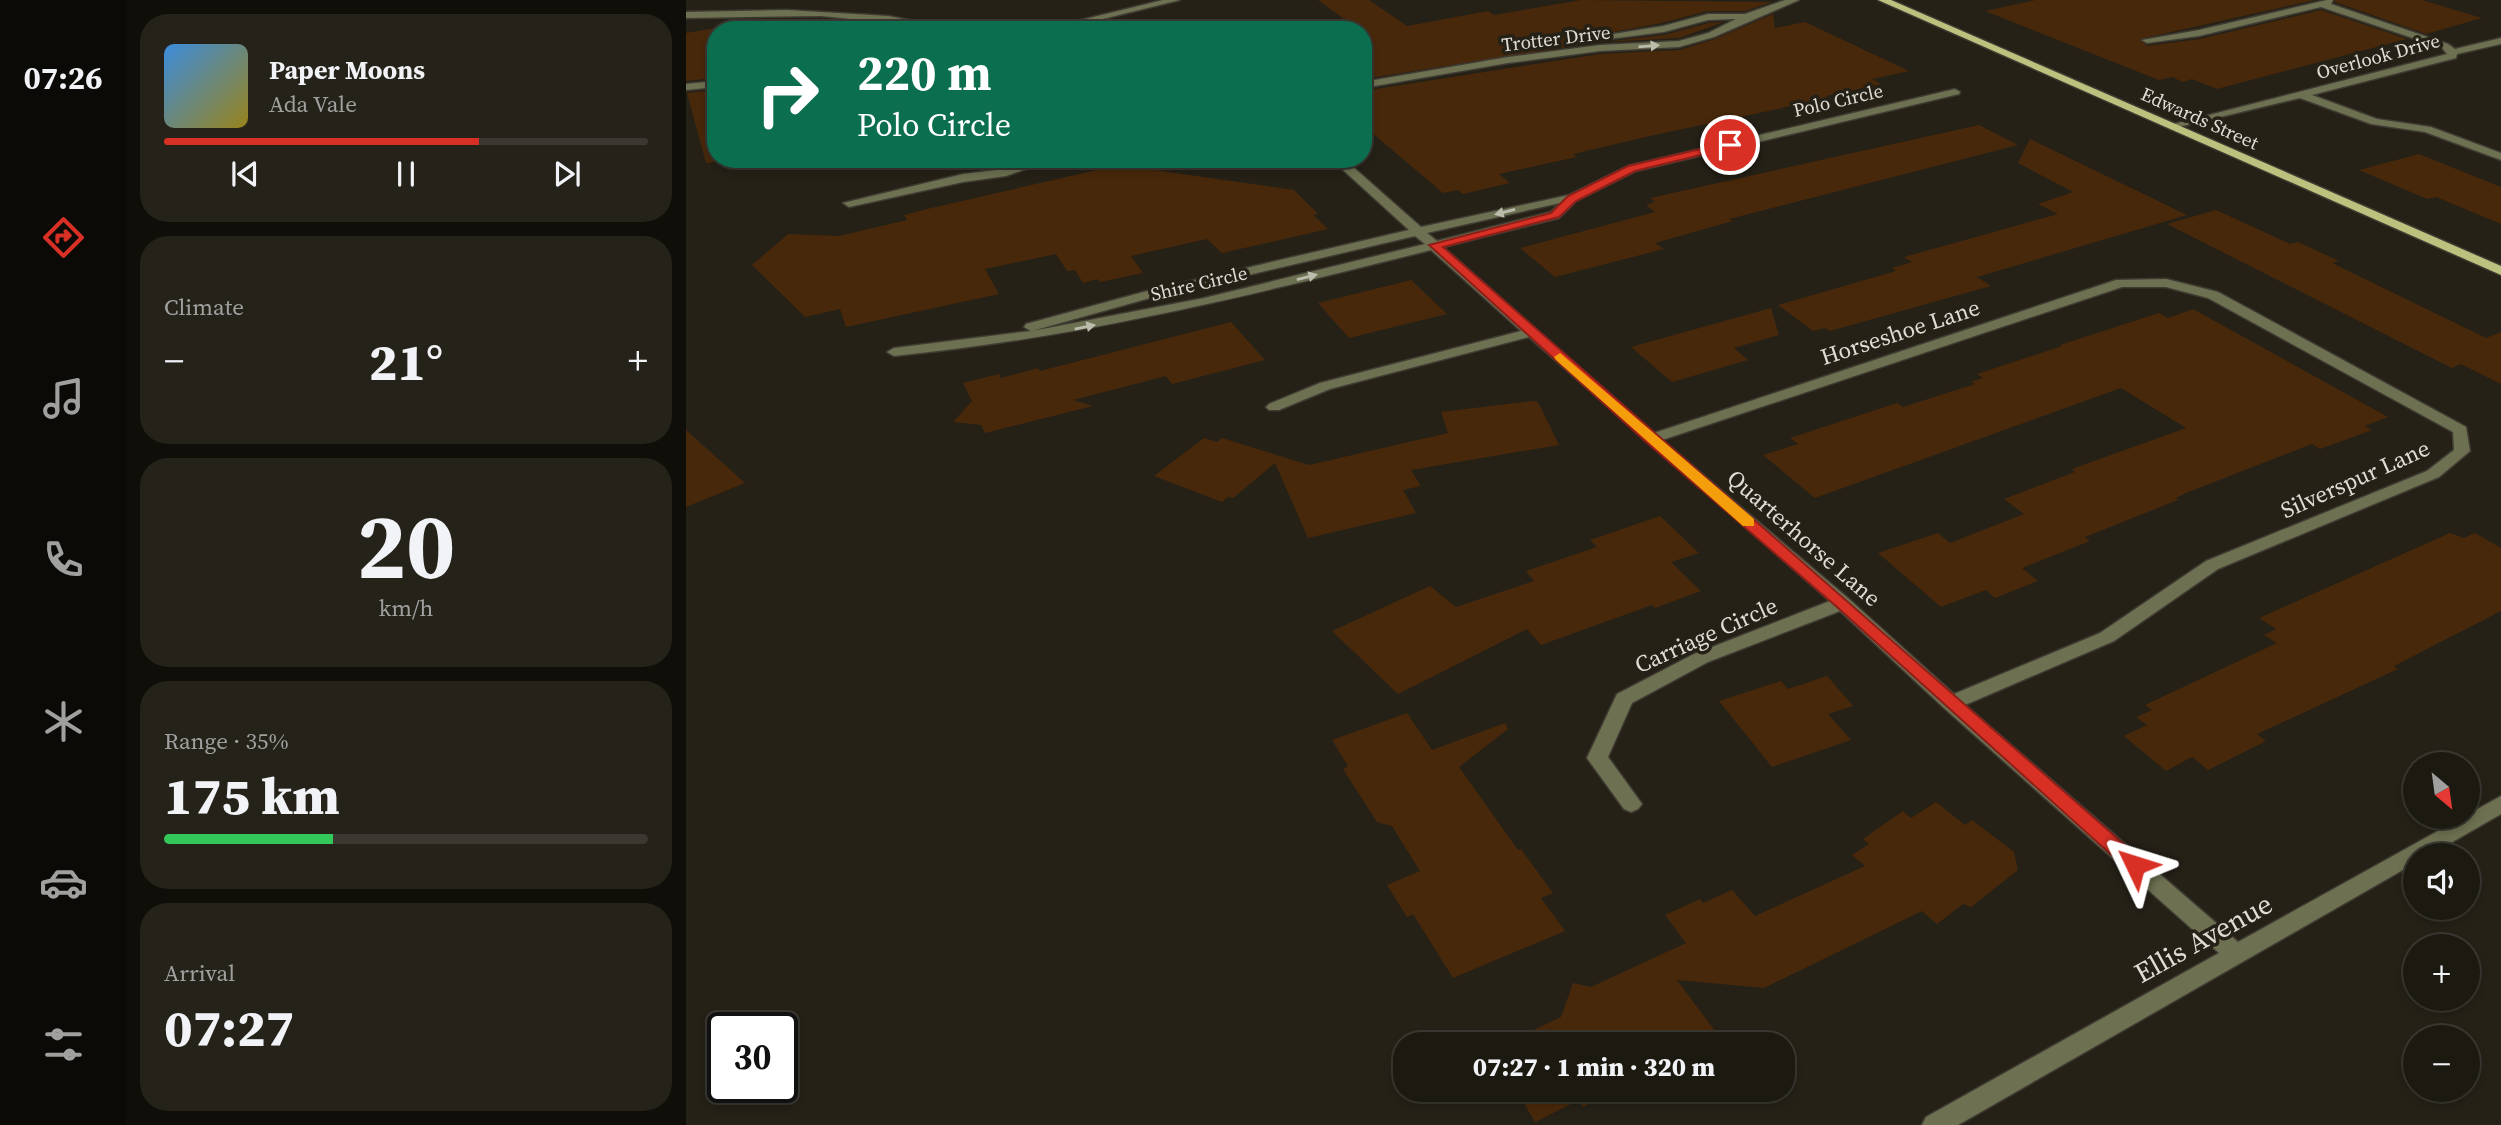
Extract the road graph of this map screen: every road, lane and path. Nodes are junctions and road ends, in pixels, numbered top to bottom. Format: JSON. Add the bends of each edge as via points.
{"nodes":[{"id":1,"x":1175,"y":0,"type":"edge"},
{"id":2,"x":1794,"y":0,"type":"edge"},
{"id":3,"x":1883,"y":0,"type":"edge"},
{"id":4,"x":2340,"y":0,"type":"edge"},
{"id":5,"x":2321,"y":4,"type":"junction"},
{"id":6,"x":686,"y":15,"type":"edge"},
{"id":7,"x":1749,"y":16,"type":"junction"},
{"id":8,"x":900,"y":21,"type":"edge"},
{"id":9,"x":1084,"y":21,"type":"edge"},
{"id":10,"x":2147,"y":40,"type":"dead end"},
{"id":11,"x":2501,"y":41,"type":"edge"},
{"id":12,"x":2453,"y":52,"type":"junction"},
{"id":13,"x":1372,"y":81,"type":"edge"},
{"id":14,"x":1372,"y":82,"type":"edge"},
{"id":15,"x":707,"y":85,"type":"edge"},
{"id":16,"x":686,"y":88,"type":"edge"},
{"id":17,"x":1955,"y":92,"type":"dead end"},
{"id":18,"x":2302,"y":95,"type":"junction"},
{"id":19,"x":2174,"y":127,"type":"junction"},
{"id":20,"x":2501,"y":157,"type":"edge"},
{"id":21,"x":991,"y":168,"type":"edge"},
{"id":22,"x":1019,"y":168,"type":"edge"},
{"id":23,"x":1347,"y":168,"type":"edge"},
{"id":24,"x":962,"y":178,"type":"junction"},
{"id":25,"x":1572,"y":198,"type":"junction"},
{"id":26,"x":849,"y":203,"type":"dead end"},
{"id":27,"x":1420,"y":232,"type":"junction"},
{"id":28,"x":1434,"y":245,"type":"junction"},
{"id":29,"x":2501,"y":271,"type":"edge"},
{"id":30,"x":2166,"y":283,"type":"joint"},
{"id":31,"x":1532,"y":332,"type":"junction"},
{"id":32,"x":970,"y":346,"type":"junction"},
{"id":33,"x":894,"y":352,"type":"dead end"},
{"id":34,"x":1274,"y":407,"type":"dead end"},
{"id":35,"x":1651,"y":439,"type":"junction"},
{"id":36,"x":1843,"y":603,"type":"junction"},
{"id":37,"x":1951,"y":703,"type":"junction"},
{"id":38,"x":1631,"y":804,"type":"dead end"},
{"id":39,"x":2501,"y":804,"type":"edge"},
{"id":40,"x":2237,"y":955,"type":"junction"},
{"id":41,"x":1935,"y":1125,"type":"edge"}],
"edges":[{"from":1,"to":9,"type":"street"},
{"from":2,"to":7,"type":"street","name":"Trotter Drive"},
{"from":3,"to":19,"type":"main road","name":"Edwards Street"},
{"from":4,"to":5,"type":"street"},
{"from":5,"to":10,"type":"street","via":[[2199,33]]},
{"from":5,"to":12,"type":"street","name":"Overlook Drive"},
{"from":6,"to":8,"type":"street","via":[[864,15]]},
{"from":7,"to":13,"type":"street","name":"Trotter Drive","via":[[1708,18],[1664,29],[1551,44]]},
{"from":14,"to":7,"type":"street","name":"Trotter Drive","one_way":true,"via":[[1600,48],[1679,44]]},
{"from":11,"to":12,"type":"street"},
{"from":12,"to":18,"type":"street","name":"Overlook Drive","via":[[2452,56]]},
{"from":15,"to":16,"type":"street"},
{"from":17,"to":25,"type":"street","name":"Polo Circle","via":[[1632,169]]},
{"from":18,"to":19,"type":"street","name":"Overlook Drive"},
{"from":18,"to":20,"type":"street","via":[[2375,122],[2427,129]]},
{"from":19,"to":29,"type":"main road","name":"Edwards Street"},
{"from":21,"to":24,"type":"street"},
{"from":22,"to":24,"type":"street"},
{"from":23,"to":27,"type":"street","name":"Quarterhorse Lane"},
{"from":24,"to":26,"type":"street"},
{"from":25,"to":27,"type":"street","name":"Polo Circle","one_way":true},
{"from":25,"to":28,"type":"street","name":"Polo Circle","via":[[1555,215]]},
{"from":27,"to":28,"type":"street","name":"Quarterhorse Lane"},
{"from":27,"to":32,"type":"street","name":"Shire Circle","via":[[1147,295]]},
{"from":28,"to":31,"type":"street","name":"Quarterhorse Lane"},
{"from":32,"to":28,"type":"street","name":"Shire Circle","one_way":true,"via":[[1211,301]]},
{"from":30,"to":35,"type":"street","name":"Horseshoe Lane","via":[[2121,283]]},
{"from":30,"to":37,"type":"street","name":"Silverspur Lane","via":[[2213,295],[2461,430],[2462,451],[2433,474],[2212,565],[2107,637]]},
{"from":31,"to":34,"type":"street","via":[[1325,386]]},
{"from":31,"to":35,"type":"street","name":"Quarterhorse Lane"},
{"from":32,"to":33,"type":"street","name":"Shire Circle"},
{"from":35,"to":36,"type":"street","name":"Quarterhorse Lane"},
{"from":36,"to":37,"type":"street","name":"Quarterhorse Lane"},
{"from":36,"to":38,"type":"street","name":"Carriage Circle","via":[[1701,658],[1624,699],[1597,758]]},
{"from":37,"to":40,"type":"street","name":"Quarterhorse Lane"},
{"from":39,"to":40,"type":"street","name":"Ellis Avenue"},
{"from":40,"to":41,"type":"street","name":"Ellis Avenue"}]}
